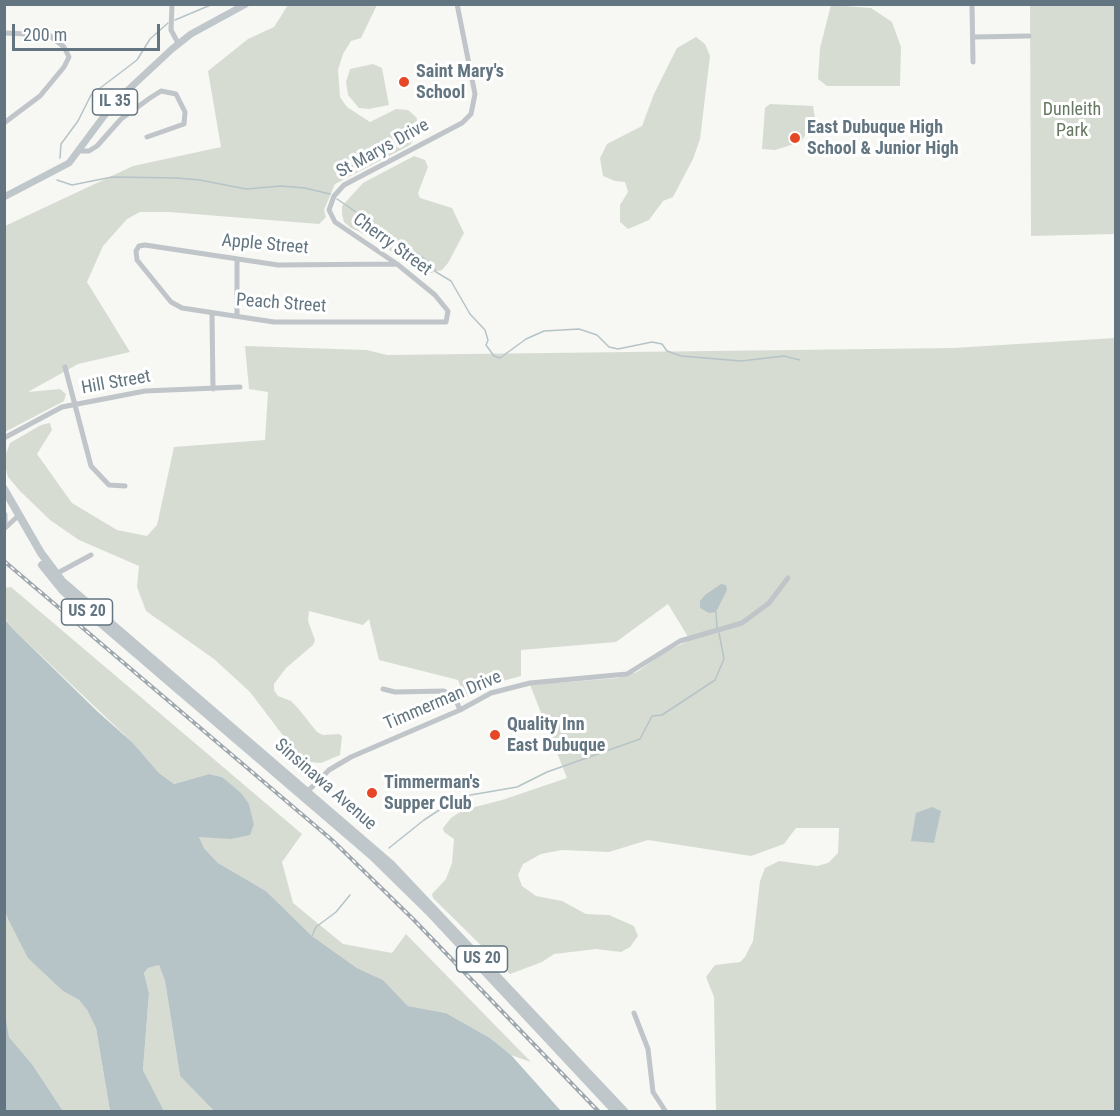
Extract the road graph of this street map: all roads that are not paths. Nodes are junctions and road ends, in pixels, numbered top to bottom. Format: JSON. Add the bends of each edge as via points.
{"nodes":[{"id":1,"x":172,"y":4,"type":"edge"},
{"id":2,"x":246,"y":4,"type":"edge"},
{"id":3,"x":457,"y":4,"type":"edge"},
{"id":4,"x":972,"y":4,"type":"edge"},
{"id":5,"x":4,"y":33,"type":"edge"},
{"id":6,"x":1029,"y":36,"type":"dead end"},
{"id":7,"x":973,"y":37,"type":"junction"},
{"id":8,"x":178,"y":43,"type":"junction"},
{"id":9,"x":973,"y":62,"type":"dead end"},
{"id":10,"x":4,"y":123,"type":"edge"},
{"id":11,"x":147,"y":136,"type":"dead end"},
{"id":12,"x":79,"y":152,"type":"junction"},
{"id":13,"x":336,"y":194,"type":"joint"},
{"id":14,"x":4,"y":197,"type":"edge"},
{"id":15,"x":136,"y":254,"type":"joint"},
{"id":16,"x":237,"y":260,"type":"junction"},
{"id":17,"x":398,"y":264,"type":"junction"},
{"id":18,"x":212,"y":313,"type":"junction"},
{"id":19,"x":237,"y":316,"type":"junction"},
{"id":20,"x":448,"y":318,"type":"joint"},
{"id":21,"x":65,"y":367,"type":"dead end"},
{"id":22,"x":240,"y":387,"type":"dead end"},
{"id":23,"x":213,"y":389,"type":"junction"},
{"id":24,"x":74,"y":406,"type":"junction"},
{"id":25,"x":4,"y":438,"type":"edge"},
{"id":26,"x":125,"y":486,"type":"dead end"},
{"id":27,"x":4,"y":489,"type":"edge"},
{"id":28,"x":7,"y":500,"type":"edge"},
{"id":29,"x":4,"y":515,"type":"edge"},
{"id":30,"x":17,"y":517,"type":"junction"},
{"id":31,"x":4,"y":524,"type":"edge"},
{"id":32,"x":4,"y":529,"type":"edge"},
{"id":33,"x":91,"y":555,"type":"dead end"},
{"id":34,"x":52,"y":576,"type":"junction"},
{"id":35,"x":788,"y":578,"type":"dead end"},
{"id":36,"x":383,"y":689,"type":"dead end"},
{"id":37,"x":460,"y":710,"type":"junction"},
{"id":38,"x":306,"y":793,"type":"junction"},
{"id":39,"x":634,"y":1013,"type":"dead end"},
{"id":40,"x":616,"y":1112,"type":"edge"},
{"id":41,"x":625,"y":1112,"type":"edge"},
{"id":42,"x":666,"y":1112,"type":"edge"}],
"edges":[{"from":1,"to":8,"type":"street","via":[[171,30]]},
{"from":2,"to":8,"type":"main road","number":"IL 35"},
{"from":3,"to":13,"type":"street","name":"St Marys Drive","via":[[475,94],[471,114],[462,123],[350,181]]},
{"from":4,"to":7,"type":"street"},
{"from":5,"to":10,"type":"street","via":[[45,34],[64,46],[69,57],[40,96]]},
{"from":6,"to":7,"type":"street"},
{"from":7,"to":9,"type":"street"},
{"from":8,"to":12,"type":"main road","number":"IL 35","via":[[113,104]]},
{"from":11,"to":12,"type":"street","via":[[180,128],[185,119],[177,94],[165,91],[150,98],[129,112],[97,146]]},
{"from":12,"to":14,"type":"main road","number":"IL 35","via":[[61,169]]},
{"from":13,"to":17,"type":"street","name":"Cherry Street","via":[[329,206],[332,218]]},
{"from":15,"to":16,"type":"street","name":"Apple Street","via":[[137,248],[145,245]]},
{"from":15,"to":18,"type":"street","name":"Peach Street","via":[[173,305]]},
{"from":16,"to":17,"type":"street","name":"Apple Street","via":[[278,265]]},
{"from":16,"to":19,"type":"street"},
{"from":17,"to":20,"type":"street","name":"Cherry Street","via":[[435,295],[448,311]]},
{"from":18,"to":19,"type":"street","name":"Peach Street"},
{"from":18,"to":23,"type":"street"},
{"from":19,"to":20,"type":"street","name":"Peach Street","via":[[274,322],[443,324]]},
{"from":21,"to":24,"type":"street"},
{"from":22,"to":23,"type":"street","name":"Hill Street"},
{"from":23,"to":24,"type":"street","name":"Hill Street","via":[[146,392]]},
{"from":24,"to":25,"type":"street","name":"Hill Street","via":[[58,408]]},
{"from":24,"to":26,"type":"street","via":[[91,465],[109,485]]},
{"from":27,"to":28,"type":"highway","name":"Sinsinawa Avenue","number":"US 20"},
{"from":28,"to":30,"type":"highway","name":"Sinsinawa Avenue","number":"US 20"},
{"from":29,"to":31,"type":"main road"},
{"from":30,"to":32,"type":"street"},
{"from":30,"to":34,"type":"highway","name":"Sinsinawa Avenue","number":"US 20"},
{"from":33,"to":34,"type":"street"},
{"from":34,"to":38,"type":"highway","name":"Sinsinawa Avenue","number":"US 20"},
{"from":35,"to":37,"type":"street","name":"Timmerman Drive","via":[[769,603],[742,623],[680,641],[627,674],[515,686],[491,693]]},
{"from":36,"to":37,"type":"street","via":[[395,693],[444,691],[455,698]]},
{"from":37,"to":38,"type":"street","name":"Timmerman Drive","via":[[351,757],[329,770]]},
{"from":38,"to":40,"type":"highway","name":"Sinsinawa Avenue","number":"US 20","via":[[413,895]]},
{"from":38,"to":41,"type":"highway","name":"Sinsinawa Avenue","number":"US 20","via":[[391,864]]},
{"from":39,"to":42,"type":"street","via":[[648,1049],[653,1092]]}]}
